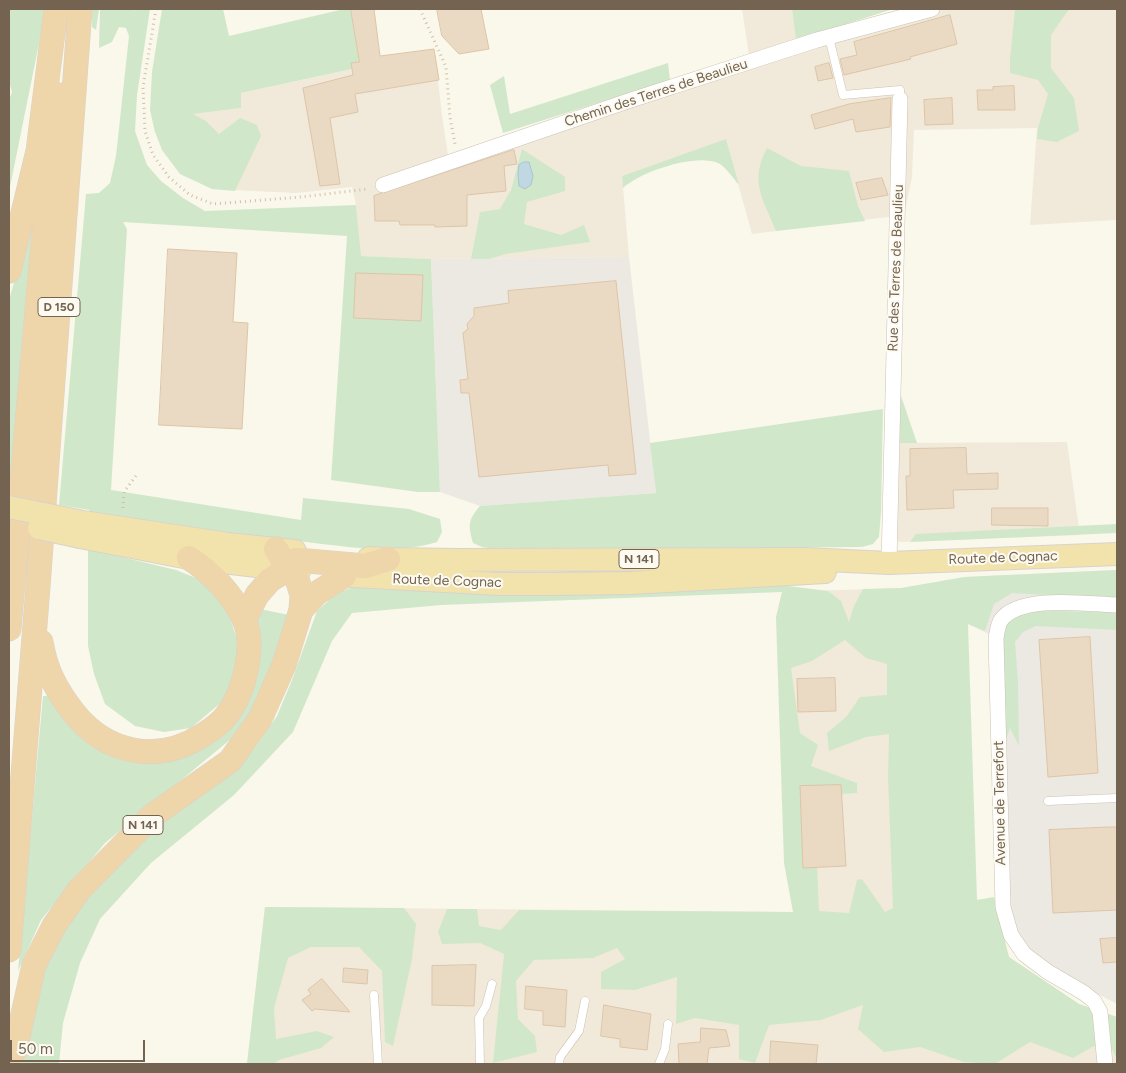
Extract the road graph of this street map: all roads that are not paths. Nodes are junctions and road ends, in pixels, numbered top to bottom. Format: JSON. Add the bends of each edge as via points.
{"nodes":[{"id":1,"x":56,"y":9,"type":"edge"},
{"id":2,"x":932,"y":9,"type":"edge"},
{"id":3,"x":77,"y":15,"type":"edge"},
{"id":4,"x":829,"y":37,"type":"junction"},
{"id":5,"x":900,"y":99,"type":"joint"},
{"id":6,"x":383,"y":185,"type":"road end"},
{"id":7,"x":9,"y":271,"type":"edge"},
{"id":8,"x":9,"y":507,"type":"edge"},
{"id":9,"x":9,"y":522,"type":"edge"},
{"id":10,"x":82,"y":529,"type":"junction"},
{"id":11,"x":276,"y":549,"type":"junction"},
{"id":12,"x":1117,"y":554,"type":"edge"},
{"id":13,"x":189,"y":558,"type":"junction"},
{"id":14,"x":388,"y":559,"type":"junction"},
{"id":15,"x":889,"y":563,"type":"junction"},
{"id":16,"x":288,"y":569,"type":"junction"},
{"id":17,"x":344,"y":576,"type":"junction"},
{"id":18,"x":38,"y":587,"type":"junction"},
{"id":19,"x":1117,"y":605,"type":"edge"},
{"id":20,"x":301,"y":610,"type":"junction"},
{"id":21,"x":244,"y":620,"type":"junction"},
{"id":22,"x":9,"y":629,"type":"edge"},
{"id":23,"x":1117,"y":798,"type":"edge"},
{"id":24,"x":1048,"y":801,"type":"dead end"},
{"id":25,"x":9,"y":950,"type":"edge"},
{"id":26,"x":492,"y":984,"type":"dead end"},
{"id":27,"x":374,"y":995,"type":"dead end"},
{"id":28,"x":585,"y":1001,"type":"dead end"},
{"id":29,"x":668,"y":1024,"type":"dead end"},
{"id":30,"x":9,"y":1059,"type":"edge"},
{"id":31,"x":378,"y":1064,"type":"edge"},
{"id":32,"x":480,"y":1064,"type":"edge"},
{"id":33,"x":559,"y":1064,"type":"edge"},
{"id":34,"x":658,"y":1064,"type":"edge"},
{"id":35,"x":1105,"y":1064,"type":"edge"}],
"edges":[{"from":1,"to":7,"type":"highway","via":[[38,151]]},
{"from":2,"to":4,"type":"street","name":"Chemin des Terres de Beaulieu"},
{"from":3,"to":18,"type":"highway","number":"D 150"},
{"from":3,"to":22,"type":"highway","number":"D 150","via":[[42,242]]},
{"from":4,"to":5,"type":"lane","name":"Rue des Terres de Beaulieu","via":[[843,95],[900,90]]},
{"from":4,"to":6,"type":"street","name":"Chemin des Terres de Beaulieu","via":[[631,100]]},
{"from":5,"to":15,"type":"street","name":"Rue des Terres de Beaulieu"},
{"from":8,"to":10,"type":"main road","name":"Route de Cognac","number":"N 141","bridge":true},
{"from":9,"to":10,"type":"main road","name":"Route de Cognac","number":"N 141","bridge":true},
{"from":10,"to":11,"type":"main road","name":"Route de Cognac","number":"N 141"},
{"from":10,"to":13,"type":"main road","name":"Route de Cognac","number":"N 141"},
{"from":11,"to":14,"type":"main road","name":"Route de Cognac","number":"N 141"},
{"from":11,"to":16,"type":"highway"},
{"from":12,"to":15,"type":"main road","name":"Route de Cognac","number":"N 141"},
{"from":13,"to":16,"type":"main road","name":"Route de Cognac","number":"N 141"},
{"from":13,"to":21,"type":"highway","via":[[218,581]]},
{"from":14,"to":15,"type":"main road","name":"Route de Cognac","number":"N 141","via":[[805,559]]},
{"from":14,"to":16,"type":"highway","via":[[365,566],[296,560]]},
{"from":15,"to":17,"type":"main road","name":"Route de Cognac","number":"N 141","via":[[820,573],[612,583],[499,584]]},
{"from":16,"to":17,"type":"main road","name":"Route de Cognac","number":"N 141"},
{"from":16,"to":20,"type":"highway","via":[[297,579],[302,595]]},
{"from":16,"to":21,"type":"highway","via":[[270,580],[257,595]]},
{"from":17,"to":20,"type":"highway","number":"N 141","via":[[317,593]]},
{"from":18,"to":21,"type":"highway","via":[[41,643],[48,672],[60,695],[92,732],[123,748],[142,752],[160,752],[197,739],[226,716],[245,678],[248,656]]},
{"from":18,"to":25,"type":"highway","number":"D 150"},
{"from":19,"to":35,"type":"street","name":"Avenue de Terrefort","via":[[1034,603],[1015,608],[1000,620],[996,638],[1003,907],[1010,935],[1024,954],[1094,1001],[1100,1012]]},
{"from":20,"to":30,"type":"highway","number":"N 141","via":[[284,664],[260,719],[230,761],[152,816],[78,890],[54,926],[34,965],[15,1050]]},
{"from":23,"to":24,"type":"lane"},
{"from":26,"to":32,"type":"lane","via":[[479,1018]]},
{"from":27,"to":31,"type":"lane"},
{"from":28,"to":33,"type":"lane","via":[[579,1031],[560,1057]]},
{"from":29,"to":34,"type":"lane","via":[[665,1049]]}]}
